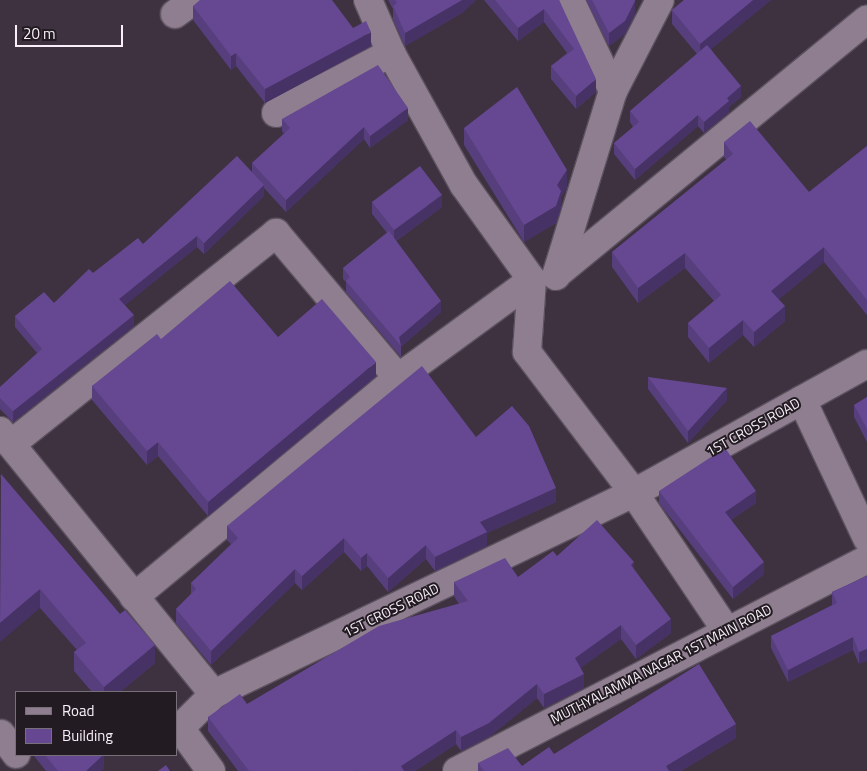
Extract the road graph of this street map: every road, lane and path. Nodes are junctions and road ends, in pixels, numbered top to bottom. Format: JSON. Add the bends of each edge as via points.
{"nodes":[{"id":1,"x":368,"y":0,"type":"edge"},
{"id":2,"x":570,"y":0,"type":"edge"},
{"id":3,"x":660,"y":0,"type":"edge"},
{"id":4,"x":867,"y":19,"type":"edge"},
{"id":5,"x":391,"y":54,"type":"junction"},
{"id":6,"x":613,"y":91,"type":"junction"},
{"id":7,"x":276,"y":113,"type":"dead end"},
{"id":8,"x":544,"y":277,"type":"junction"},
{"id":9,"x":867,"y":364,"type":"edge"},
{"id":10,"x":398,"y":378,"type":"junction"},
{"id":11,"x":802,"y":400,"type":"junction"},
{"id":12,"x":5,"y":437,"type":"edge"},
{"id":13,"x":634,"y":493,"type":"junction"},
{"id":14,"x":867,"y":538,"type":"edge"},
{"id":15,"x":867,"y":559,"type":"edge"},
{"id":16,"x":134,"y":597,"type":"junction"},
{"id":17,"x":726,"y":630,"type":"junction"},
{"id":18,"x":214,"y":694,"type":"junction"},
{"id":19,"x":17,"y":756,"type":"edge"},
{"id":20,"x":28,"y":771,"type":"edge"},
{"id":21,"x":211,"y":771,"type":"edge"},
{"id":22,"x":457,"y":771,"type":"edge"}],
"edges":[{"from":1,"to":5,"type":"street"},
{"from":2,"to":6,"type":"street"},
{"from":3,"to":6,"type":"street"},
{"from":4,"to":8,"type":"street"},
{"from":5,"to":7,"type":"street"},
{"from":5,"to":8,"type":"street","via":[[464,184]]},
{"from":6,"to":8,"type":"street"},
{"from":8,"to":10,"type":"street"},
{"from":8,"to":13,"type":"street","via":[[527,352]]},
{"from":9,"to":11,"type":"street","name":"1ST CROSS ROAD"},
{"from":10,"to":12,"type":"street","via":[[276,232]]},
{"from":10,"to":16,"type":"street"},
{"from":11,"to":13,"type":"street","name":"1ST CROSS ROAD"},
{"from":11,"to":14,"type":"street"},
{"from":12,"to":16,"type":"street"},
{"from":13,"to":17,"type":"street"},
{"from":13,"to":18,"type":"street","name":"1ST CROSS ROAD"},
{"from":15,"to":17,"type":"street","name":"MUTHYALAMMA NAGAR 1ST MAIN ROAD"},
{"from":16,"to":18,"type":"street"},
{"from":17,"to":22,"type":"street","name":"MUTHYALAMMA NAGAR 1ST MAIN ROAD"},
{"from":18,"to":21,"type":"street","name":"1ST CROSS ROAD","via":[[180,728]]},
{"from":19,"to":20,"type":"street"}]}
